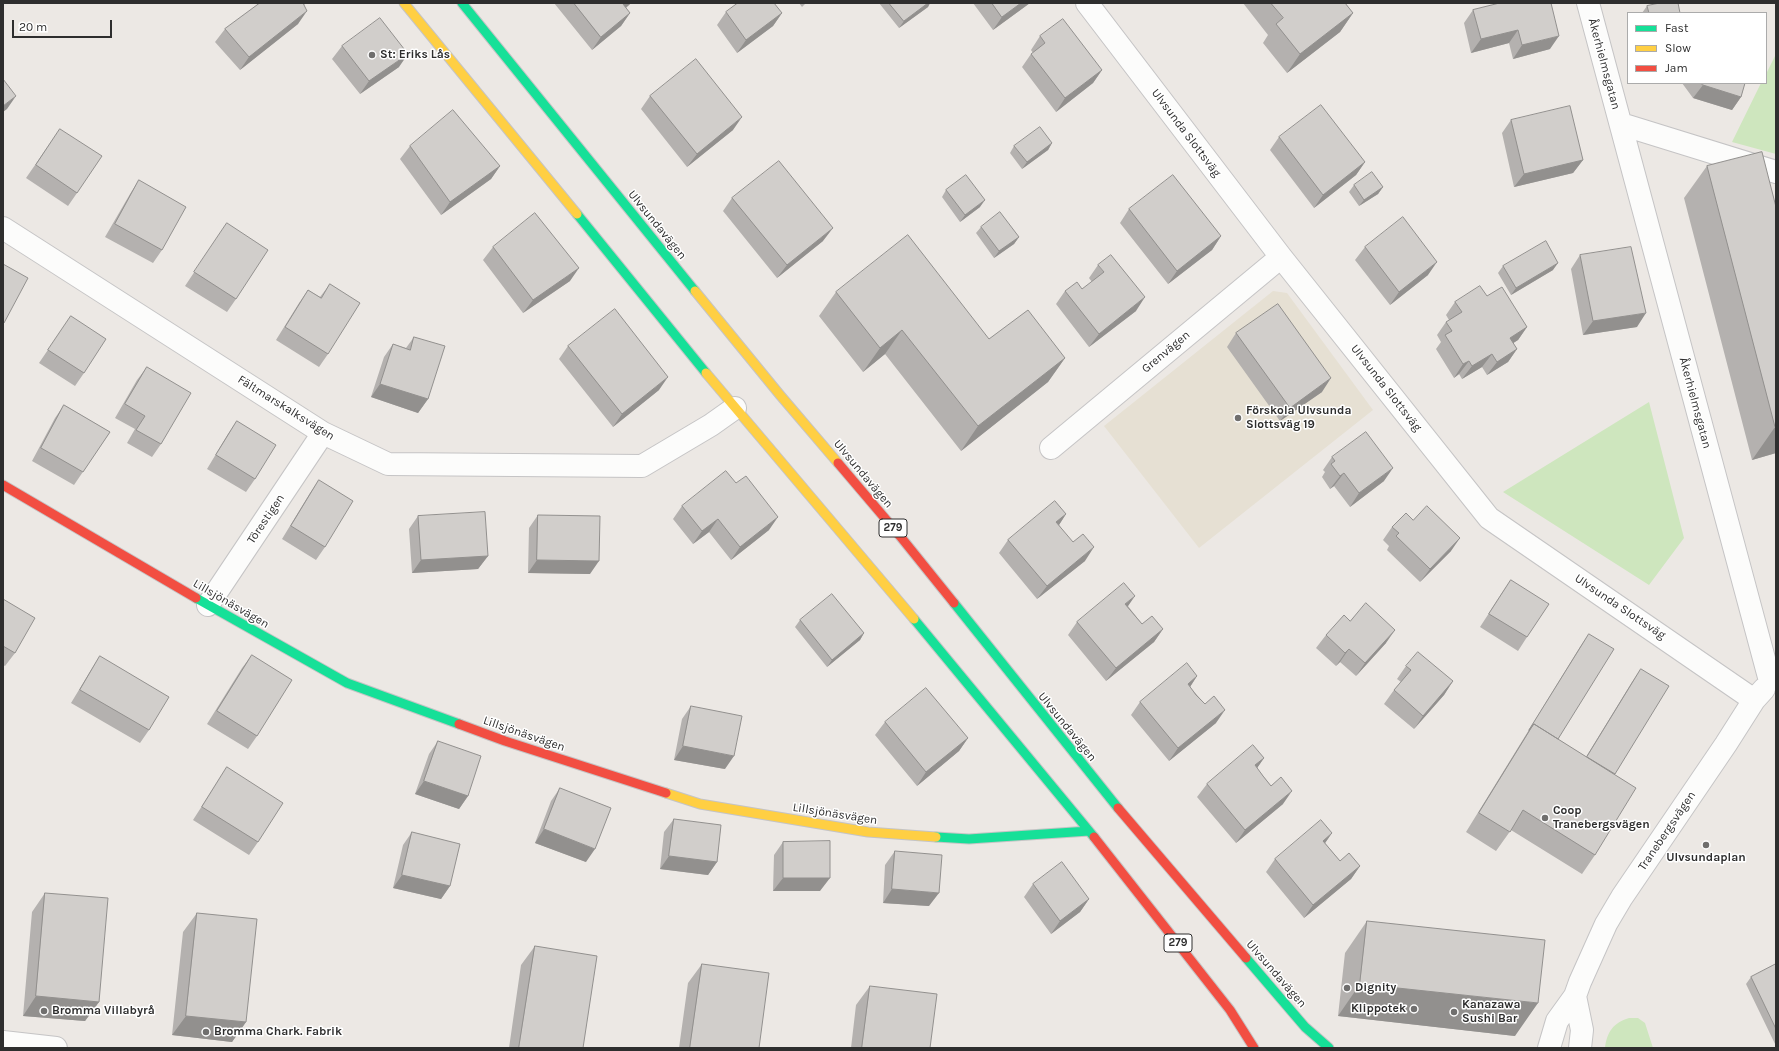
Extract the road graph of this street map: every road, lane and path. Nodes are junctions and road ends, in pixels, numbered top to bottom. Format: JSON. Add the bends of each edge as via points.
{"nodes":[{"id":1,"x":404,"y":3,"type":"edge"},
{"id":2,"x":462,"y":3,"type":"edge"},
{"id":3,"x":1087,"y":3,"type":"edge"},
{"id":4,"x":1588,"y":3,"type":"edge"},
{"id":5,"x":1621,"y":124,"type":"junction"},
{"id":6,"x":1776,"y":172,"type":"edge"},
{"id":7,"x":3,"y":228,"type":"edge"},
{"id":8,"x":1281,"y":257,"type":"junction"},
{"id":9,"x":734,"y":408,"type":"junction"},
{"id":10,"x":323,"y":433,"type":"junction"},
{"id":11,"x":1051,"y":448,"type":"dead end"},
{"id":12,"x":3,"y":485,"type":"edge"},
{"id":13,"x":208,"y":605,"type":"junction"},
{"id":14,"x":1773,"y":679,"type":"edge"},
{"id":15,"x":1754,"y":700,"type":"junction"},
{"id":16,"x":1089,"y":832,"type":"junction"},
{"id":17,"x":1575,"y":996,"type":"junction"},
{"id":18,"x":3,"y":1042,"type":"edge"},
{"id":19,"x":56,"y":1048,"type":"edge"},
{"id":20,"x":1254,"y":1048,"type":"edge"},
{"id":21,"x":1329,"y":1048,"type":"edge"},
{"id":22,"x":1549,"y":1048,"type":"edge"},
{"id":23,"x":1580,"y":1048,"type":"edge"}],
"edges":[{"from":1,"to":9,"type":"main road","number":"279"},
{"from":2,"to":21,"type":"main road","name":"Ulvsundavägen","number":"279","via":[[780,395],[900,536],[1098,784],[1305,1027]]},
{"from":3,"to":8,"type":"street","name":"Ulvsunda Slottsväg"},
{"from":4,"to":5,"type":"street","name":"Åkerhielmsgatan"},
{"from":5,"to":6,"type":"street","name":"Åkerhielmsgatan"},
{"from":5,"to":14,"type":"street","name":"Åkerhielmsgatan"},
{"from":7,"to":10,"type":"street","name":"Fältmarskalksvägen"},
{"from":8,"to":11,"type":"street","name":"Grenvägen"},
{"from":8,"to":15,"type":"street","name":"Ulvsunda Slottsväg","via":[[1489,518]]},
{"from":9,"to":10,"type":"street","name":"Fältmarskalksvägen","via":[[711,425],[642,466],[388,464]]},
{"from":9,"to":16,"type":"main road","number":"279","via":[[868,563]]},
{"from":10,"to":13,"type":"street","name":"Törestigen"},
{"from":12,"to":13,"type":"main road","name":"Lillsjönäsvägen"},
{"from":13,"to":16,"type":"main road","name":"Lillsjönäsvägen","via":[[347,683],[505,741],[700,804],[868,832],[969,839]]},
{"from":14,"to":15,"type":"street","name":"Tranebergsvägen"},
{"from":15,"to":17,"type":"street","name":"Tranebergsvägen","via":[[1622,897],[1606,924]]},
{"from":16,"to":20,"type":"main road","number":"279","via":[[1230,1010]]},
{"from":17,"to":22,"type":"street","name":"Tranebergsvägen","via":[[1557,1021]]},
{"from":17,"to":23,"type":"street","via":[[1582,1030]]},
{"from":18,"to":19,"type":"street"}]}
